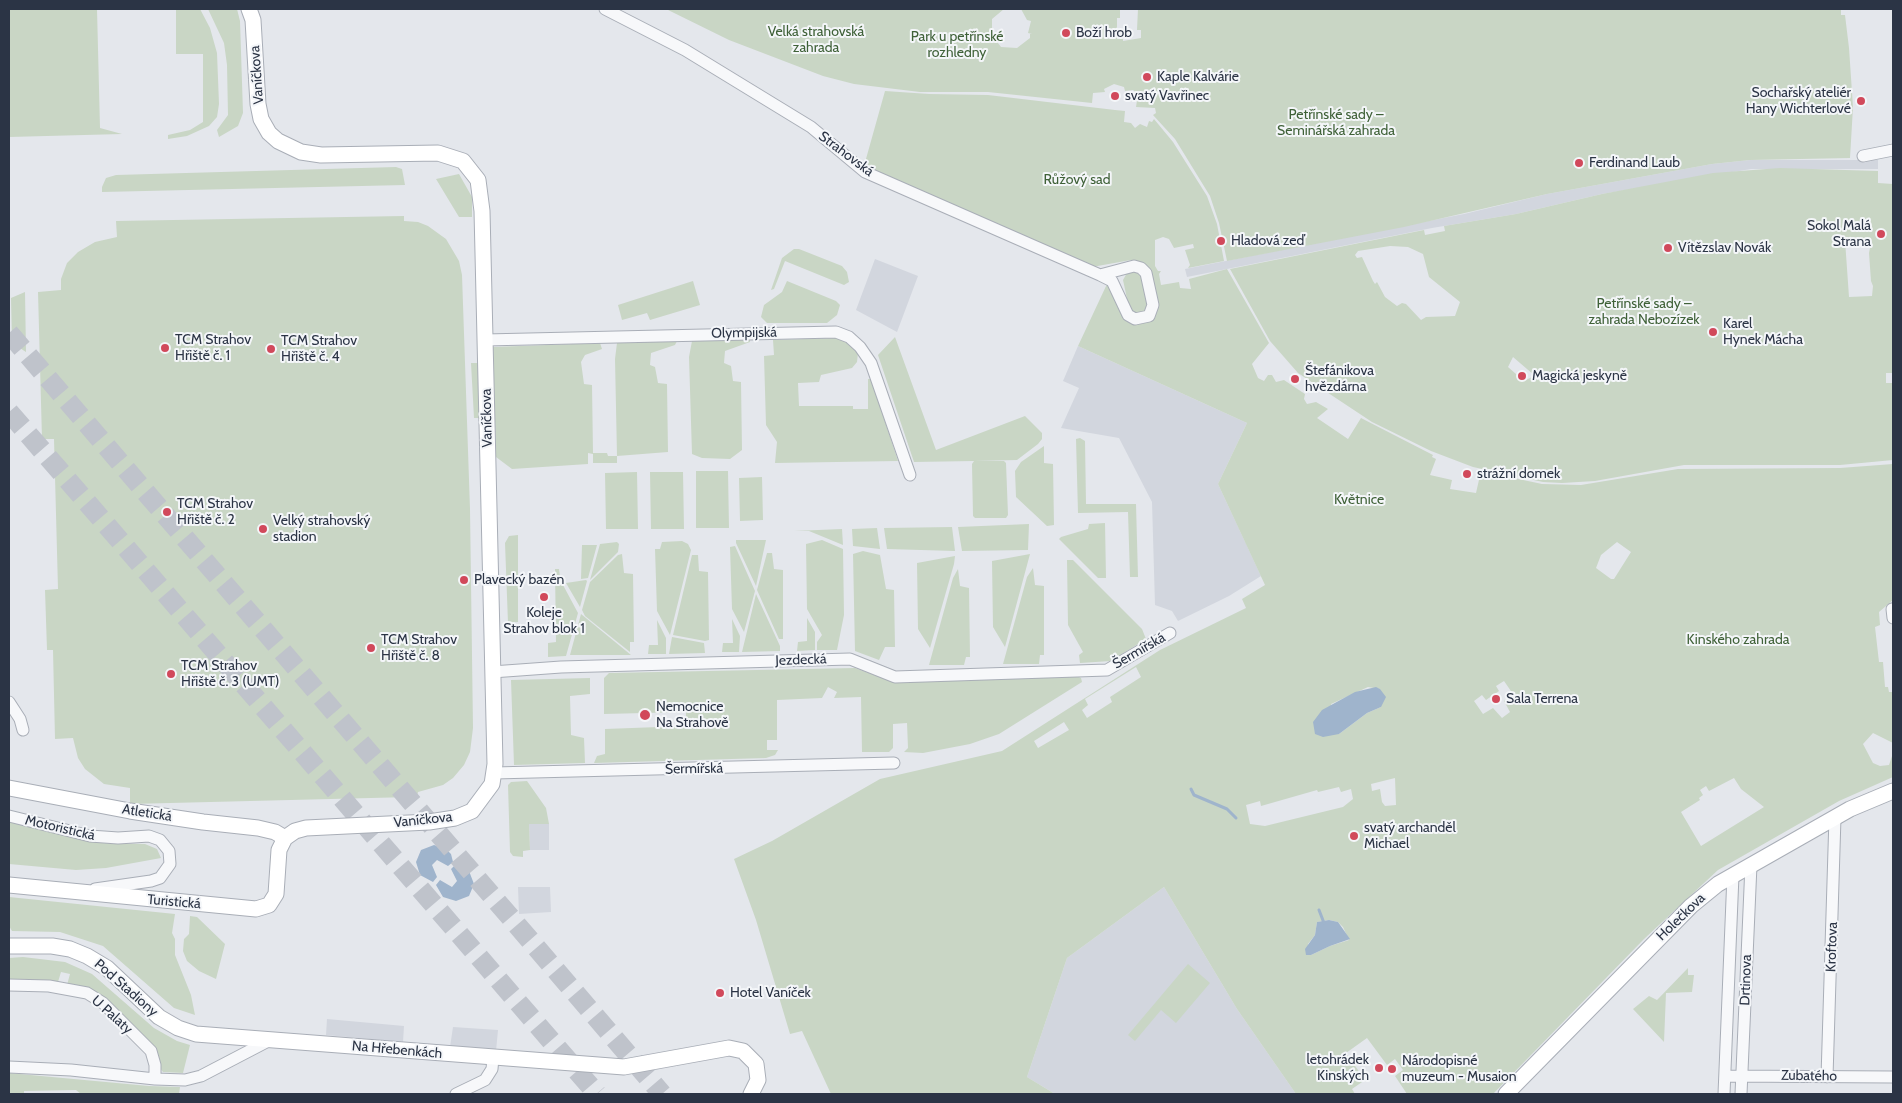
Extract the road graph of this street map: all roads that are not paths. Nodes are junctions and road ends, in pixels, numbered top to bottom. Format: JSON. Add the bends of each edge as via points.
{"nodes":[{"id":1,"x":250,"y":9,"type":"edge"},
{"id":2,"x":605,"y":9,"type":"edge"},
{"id":3,"x":1893,"y":150,"type":"edge"},
{"id":4,"x":1863,"y":156,"type":"dead end"},
{"id":5,"x":1100,"y":275,"type":"junction"},
{"id":6,"x":485,"y":340,"type":"junction"},
{"id":7,"x":910,"y":475,"type":"dead end"},
{"id":8,"x":1170,"y":633,"type":"dead end"},
{"id":9,"x":1107,"y":670,"type":"joint"},
{"id":10,"x":492,"y":672,"type":"junction"},
{"id":11,"x":9,"y":702,"type":"edge"},
{"id":12,"x":23,"y":730,"type":"dead end"},
{"id":13,"x":894,"y":763,"type":"dead end"},
{"id":14,"x":494,"y":773,"type":"junction"},
{"id":15,"x":9,"y":788,"type":"edge"},
{"id":16,"x":1893,"y":791,"type":"edge"},
{"id":17,"x":9,"y":816,"type":"edge"},
{"id":18,"x":1835,"y":817,"type":"junction"},
{"id":19,"x":285,"y":838,"type":"junction"},
{"id":20,"x":1751,"y":865,"type":"junction"},
{"id":21,"x":1733,"y":875,"type":"junction"},
{"id":22,"x":9,"y":885,"type":"edge"},
{"id":23,"x":76,"y":893,"type":"junction"},
{"id":24,"x":9,"y":946,"type":"edge"},
{"id":25,"x":9,"y":985,"type":"edge"},
{"id":26,"x":272,"y":1039,"type":"junction"},
{"id":27,"x":493,"y":1058,"type":"junction"},
{"id":28,"x":9,"y":1067,"type":"edge"},
{"id":29,"x":1725,"y":1076,"type":"junction"},
{"id":30,"x":1742,"y":1076,"type":"junction"},
{"id":31,"x":1827,"y":1077,"type":"junction"},
{"id":32,"x":1893,"y":1077,"type":"edge"},
{"id":33,"x":155,"y":1079,"type":"junction"},
{"id":34,"x":456,"y":1094,"type":"edge"},
{"id":35,"x":751,"y":1094,"type":"edge"},
{"id":36,"x":1506,"y":1094,"type":"edge"},
{"id":37,"x":1724,"y":1094,"type":"edge"},
{"id":38,"x":1741,"y":1094,"type":"edge"}],
"edges":[{"from":1,"to":6,"type":"street","name":"Vaníčkova","via":[[259,112],[269,133],[278,141],[301,152],[321,155],[438,153],[463,161],[472,170],[482,196]]},
{"from":2,"to":5,"type":"street","name":"Strahovská","via":[[685,50],[811,126],[865,172]]},
{"from":3,"to":4,"type":"street"},
{"from":5,"to":5,"type":"street","name":"Strahovská","via":[[1112,281],[1128,315],[1134,319],[1149,316],[1153,305],[1142,268],[1120,268]]},
{"from":6,"to":7,"type":"street","name":"Olympijská","via":[[836,332],[860,347],[871,363]]},
{"from":6,"to":10,"type":"street","name":"Vaníčkova"},
{"from":8,"to":9,"type":"street","name":"Šermířská"},
{"from":9,"to":10,"type":"street","name":"Jezdecká","via":[[895,677],[850,659]]},
{"from":10,"to":14,"type":"street","name":"Vaníčkova"},
{"from":11,"to":12,"type":"street"},
{"from":13,"to":14,"type":"street","name":"Šermířská"},
{"from":14,"to":19,"type":"street","name":"Vaníčkova","via":[[492,784],[478,805],[455,818],[306,828]]},
{"from":15,"to":19,"type":"street","name":"Atletická","via":[[130,811],[258,828]]},
{"from":16,"to":18,"type":"street","name":"Holečkova"},
{"from":17,"to":23,"type":"street","name":"Motoristická","via":[[90,836],[149,836],[160,840],[169,851],[170,864],[164,875],[151,882]]},
{"from":18,"to":20,"type":"street","name":"Holečkova"},
{"from":18,"to":31,"type":"street","name":"Kroftova"},
{"from":19,"to":23,"type":"street","name":"Turistická","via":[[279,850],[276,894],[269,904],[261,908]]},
{"from":20,"to":21,"type":"street","name":"Holečkova"},
{"from":20,"to":30,"type":"street","name":"Drtinova"},
{"from":21,"to":29,"type":"street","name":"Drtinova"},
{"from":21,"to":36,"type":"street","name":"Holečkova","via":[[1691,906]]},
{"from":22,"to":23,"type":"street","name":"Turistická"},
{"from":24,"to":26,"type":"street","name":"Pod Stadiony","via":[[52,946],[87,956],[107,968],[159,1017],[178,1028],[196,1034]]},
{"from":25,"to":33,"type":"street","name":"U Palaty","via":[[49,986],[87,993],[103,1003],[151,1051]]},
{"from":26,"to":27,"type":"street","name":"Na Hřebenkách"},
{"from":26,"to":33,"type":"street","via":[[201,1076],[185,1080]]},
{"from":27,"to":34,"type":"street","via":[[492,1069],[485,1080]]},
{"from":27,"to":35,"type":"street","name":"Na Hřebenkách","via":[[624,1067],[730,1048],[743,1051],[756,1064],[758,1080]]},
{"from":28,"to":33,"type":"street"},
{"from":29,"to":30,"type":"street","name":"Zubatého"},
{"from":29,"to":37,"type":"street","name":"Drtinova"},
{"from":30,"to":31,"type":"street","name":"Zubatého"},
{"from":30,"to":38,"type":"street","name":"Drtinova"},
{"from":31,"to":32,"type":"street","name":"Zubatého"}]}
